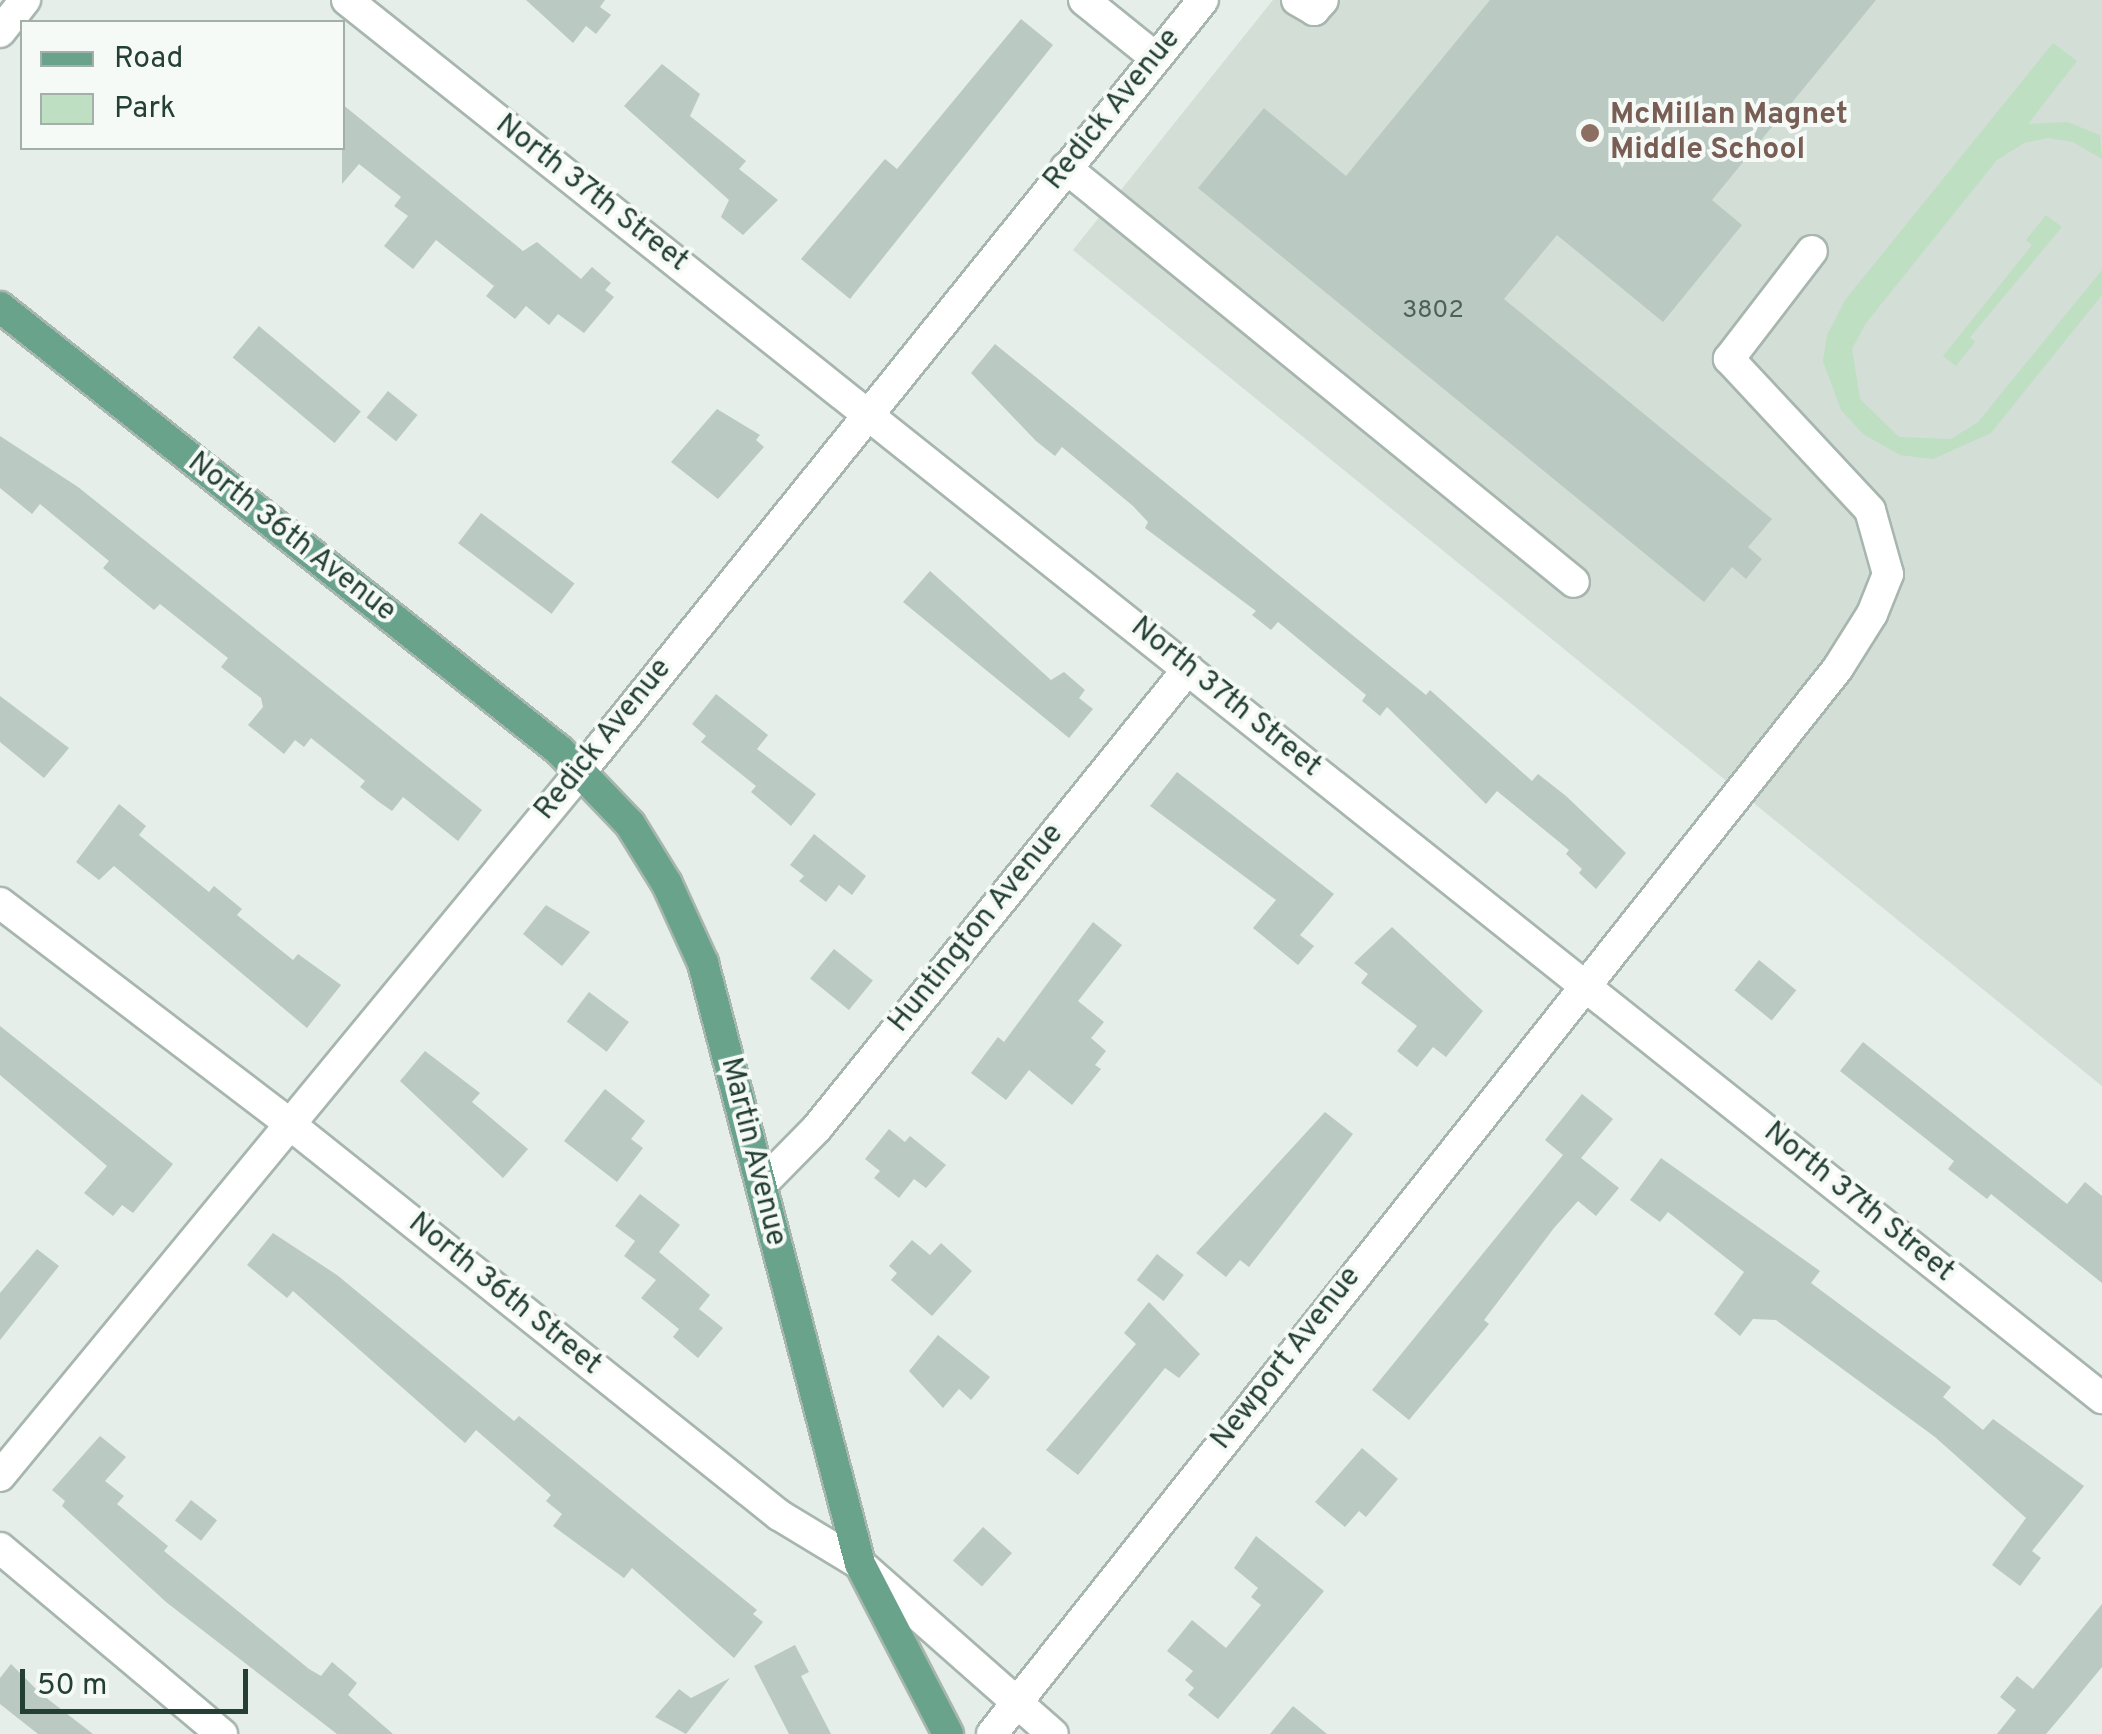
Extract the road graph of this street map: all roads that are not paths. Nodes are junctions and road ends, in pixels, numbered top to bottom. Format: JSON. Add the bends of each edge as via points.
{"nodes":[{"id":1,"x":25,"y":0,"type":"edge"},
{"id":2,"x":347,"y":0,"type":"edge"},
{"id":3,"x":1084,"y":0,"type":"edge"},
{"id":4,"x":1203,"y":0,"type":"edge"},
{"id":5,"x":1296,"y":0,"type":"edge"},
{"id":6,"x":1323,"y":0,"type":"edge"},
{"id":7,"x":0,"y":32,"type":"edge"},
{"id":8,"x":1156,"y":58,"type":"junction"},
{"id":9,"x":1066,"y":168,"type":"junction"},
{"id":10,"x":1812,"y":251,"type":"dead end"},
{"id":11,"x":0,"y":307,"type":"edge"},
{"id":12,"x":868,"y":414,"type":"junction"},
{"id":13,"x":1574,"y":582,"type":"dead end"},
{"id":14,"x":1188,"y":669,"type":"junction"},
{"id":15,"x":582,"y":770,"type":"junction"},
{"id":16,"x":0,"y":903,"type":"edge"},
{"id":17,"x":1583,"y":984,"type":"junction"},
{"id":18,"x":287,"y":1122,"type":"junction"},
{"id":19,"x":761,"y":1185,"type":"junction"},
{"id":20,"x":2102,"y":1398,"type":"edge"},
{"id":21,"x":0,"y":1476,"type":"edge"},
{"id":22,"x":0,"y":1548,"type":"edge"},
{"id":23,"x":860,"y":1564,"type":"junction"},
{"id":24,"x":1016,"y":1703,"type":"junction"},
{"id":25,"x":222,"y":1734,"type":"edge"},
{"id":26,"x":948,"y":1734,"type":"edge"},
{"id":27,"x":992,"y":1734,"type":"edge"},
{"id":28,"x":1054,"y":1734,"type":"edge"}],
"edges":[{"from":1,"to":7,"type":"street"},
{"from":2,"to":12,"type":"street","name":"North 37th Street"},
{"from":3,"to":8,"type":"street"},
{"from":4,"to":8,"type":"street","name":"Redick Avenue"},
{"from":5,"to":6,"type":"street","via":[[1314,10]]},
{"from":8,"to":9,"type":"street","name":"Redick Avenue"},
{"from":9,"to":12,"type":"street","name":"Redick Avenue"},
{"from":9,"to":13,"type":"street"},
{"from":10,"to":17,"type":"street","name":"Newport Avenue","via":[[1729,358],[1870,510],[1888,574],[1838,668]]},
{"from":11,"to":15,"type":"main road","name":"North 36th Avenue"},
{"from":12,"to":14,"type":"street","name":"North 37th Street"},
{"from":12,"to":15,"type":"street","name":"Redick Avenue"},
{"from":14,"to":17,"type":"street","name":"North 37th Street"},
{"from":14,"to":19,"type":"street","name":"Huntington Avenue","via":[[817,1128]]},
{"from":15,"to":18,"type":"street","name":"Redick Avenue"},
{"from":15,"to":19,"type":"main road","name":"Martin Avenue","via":[[630,824],[690,927]]},
{"from":16,"to":18,"type":"street","name":"North 36th Street"},
{"from":17,"to":20,"type":"street","name":"North 37th Street"},
{"from":17,"to":24,"type":"street","name":"Newport Avenue"},
{"from":18,"to":21,"type":"street","name":"Redick Avenue"},
{"from":18,"to":23,"type":"street","name":"North 36th Street","via":[[780,1515]]},
{"from":19,"to":23,"type":"main road","name":"Martin Avenue"},
{"from":22,"to":25,"type":"street"},
{"from":23,"to":24,"type":"street","name":"North 36th Street"},
{"from":23,"to":26,"type":"main road"},
{"from":24,"to":27,"type":"street","name":"Newport Avenue"},
{"from":24,"to":28,"type":"street","name":"North 36th Street"}]}
